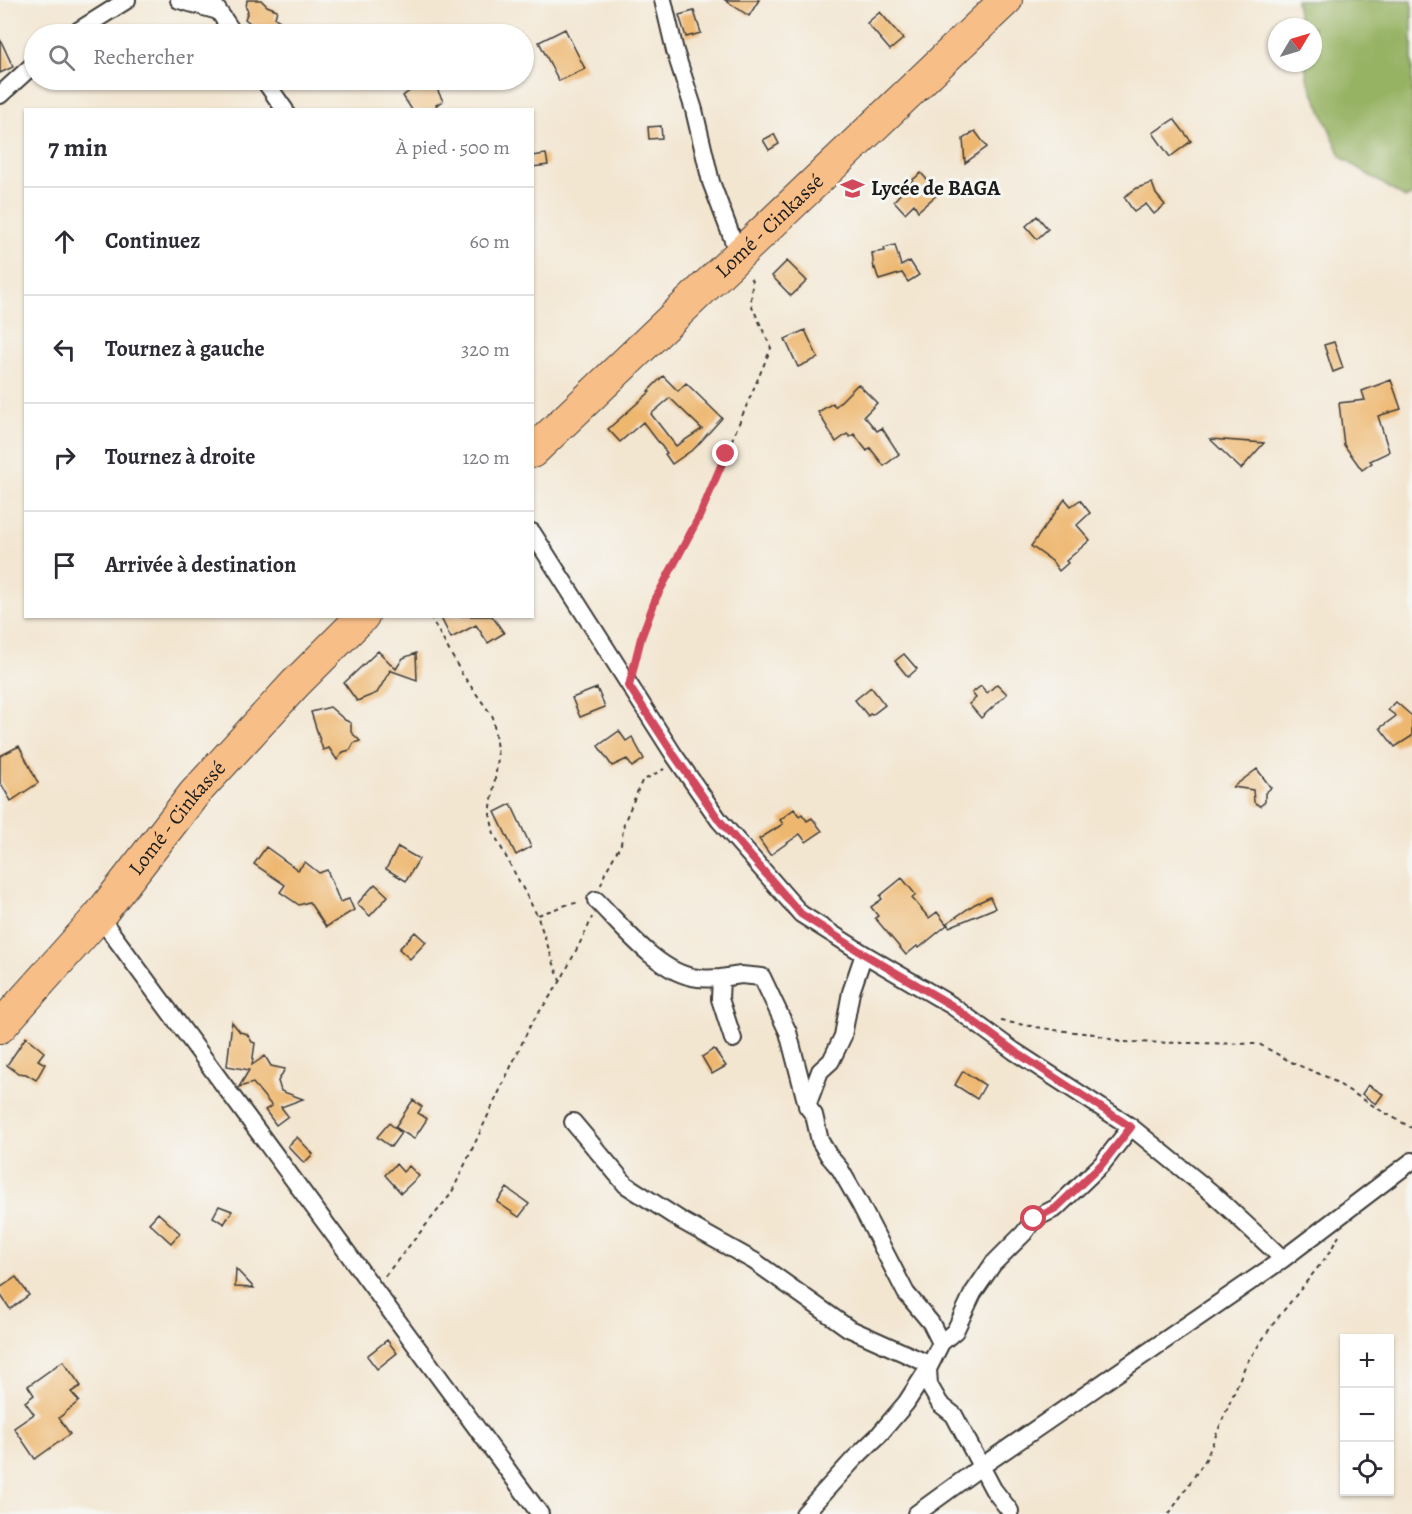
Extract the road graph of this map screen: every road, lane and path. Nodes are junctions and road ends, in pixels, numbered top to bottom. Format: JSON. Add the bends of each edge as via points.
{"nodes":[{"id":1,"x":127,"y":0,"type":"edge"},
{"id":2,"x":179,"y":0,"type":"edge"},
{"id":3,"x":663,"y":0,"type":"edge"},
{"id":4,"x":1006,"y":0,"type":"edge"},
{"id":5,"x":215,"y":5,"type":"edge"},
{"id":6,"x":89,"y":24,"type":"edge"},
{"id":7,"x":227,"y":24,"type":"edge"},
{"id":8,"x":24,"y":73,"type":"edge"},
{"id":9,"x":271,"y":90,"type":"edge"},
{"id":10,"x":0,"y":95,"type":"edge"},
{"id":11,"x":284,"y":108,"type":"edge"},
{"id":12,"x":738,"y":256,"type":"junction"},
{"id":13,"x":534,"y":450,"type":"edge"},
{"id":14,"x":534,"y":535,"type":"edge"},
{"id":15,"x":361,"y":618,"type":"edge"},
{"id":16,"x":431,"y":618,"type":"edge"},
{"id":17,"x":629,"y":686,"type":"junction"},
{"id":18,"x":674,"y":755,"type":"junction"},
{"id":19,"x":596,"y":900,"type":"junction"},
{"id":20,"x":537,"y":915,"type":"junction"},
{"id":21,"x":99,"y":916,"type":"junction"},
{"id":22,"x":864,"y":954,"type":"junction"},
{"id":23,"x":721,"y":978,"type":"junction"},
{"id":24,"x":560,"y":982,"type":"junction"},
{"id":25,"x":994,"y":1019,"type":"dead end"},
{"id":26,"x":0,"y":1027,"type":"edge"},
{"id":27,"x":733,"y":1039,"type":"dead end"},
{"id":28,"x":807,"y":1106,"type":"junction"},
{"id":29,"x":573,"y":1122,"type":"dead end"},
{"id":30,"x":1131,"y":1127,"type":"junction"},
{"id":31,"x":1412,"y":1128,"type":"edge"},
{"id":32,"x":1412,"y":1161,"type":"edge"},
{"id":33,"x":1358,"y":1202,"type":"junction"},
{"id":34,"x":1282,"y":1259,"type":"junction"},
{"id":35,"x":374,"y":1290,"type":"junction"},
{"id":36,"x":941,"y":1343,"type":"junction"},
{"id":37,"x":928,"y":1370,"type":"junction"},
{"id":38,"x":982,"y":1466,"type":"junction"},
{"id":39,"x":1010,"y":1511,"type":"dead end"},
{"id":40,"x":540,"y":1514,"type":"edge"},
{"id":41,"x":804,"y":1514,"type":"edge"},
{"id":42,"x":916,"y":1514,"type":"edge"},
{"id":43,"x":1169,"y":1514,"type":"edge"}],
"edges":[{"from":1,"to":6,"type":"street"},
{"from":2,"to":5,"type":"street"},
{"from":3,"to":12,"type":"street","via":[[711,182]]},
{"from":4,"to":12,"type":"highway","name":"Lomé - Cinkassé"},
{"from":5,"to":7,"type":"street"},
{"from":8,"to":10,"type":"street"},
{"from":9,"to":11,"type":"street"},
{"from":12,"to":13,"type":"highway","name":"Lomé - Cinkassé"},
{"from":12,"to":17,"type":"path","via":[[752,281],[752,304],[771,348],[700,515],[656,598]]},
{"from":14,"to":17,"type":"street"},
{"from":15,"to":21,"type":"highway","name":"Lomé - Cinkassé","via":[[194,794]]},
{"from":16,"to":20,"type":"path","via":[[462,674],[493,717],[498,758],[490,814],[494,834]]},
{"from":17,"to":18,"type":"street"},
{"from":18,"to":19,"type":"path","via":[[667,768],[642,781],[624,823],[621,844]]},
{"from":18,"to":22,"type":"street","via":[[719,820],[801,914]]},
{"from":19,"to":20,"type":"path","via":[[566,904]]},
{"from":19,"to":23,"type":"street","via":[[642,949],[678,972],[697,978]]},
{"from":19,"to":24,"type":"path","via":[[588,927]]},
{"from":20,"to":24,"type":"path"},
{"from":21,"to":26,"type":"highway","name":"Lomé - Cinkassé"},
{"from":21,"to":35,"type":"street"},
{"from":22,"to":28,"type":"street","via":[[851,992],[843,1036],[831,1061],[820,1071]]},
{"from":22,"to":30,"type":"street","via":[[951,1005]]},
{"from":23,"to":27,"type":"street","via":[[720,999]]},
{"from":23,"to":28,"type":"street","via":[[762,977],[788,1032]]},
{"from":24,"to":35,"type":"path","via":[[531,1024],[451,1194]]},
{"from":25,"to":31,"type":"path","via":[[1094,1034],[1120,1042],[1259,1044],[1329,1078]]},
{"from":28,"to":36,"type":"street","via":[[814,1114],[820,1141],[861,1204],[906,1293],[932,1323]]},
{"from":29,"to":37,"type":"street","via":[[626,1185],[754,1262],[848,1328],[924,1362]]},
{"from":30,"to":34,"type":"street","via":[[1212,1193]]},
{"from":30,"to":36,"type":"street","via":[[1102,1164],[1056,1208],[1034,1219],[993,1264],[973,1293],[955,1331]]},
{"from":32,"to":33,"type":"street"},
{"from":33,"to":34,"type":"street"},
{"from":33,"to":43,"type":"path","via":[[1327,1256],[1246,1364],[1206,1459]]},
{"from":34,"to":38,"type":"street"},
{"from":35,"to":40,"type":"street"},
{"from":36,"to":37,"type":"street"},
{"from":37,"to":38,"type":"street","via":[[929,1385],[940,1404],[954,1415]]},
{"from":37,"to":41,"type":"street","via":[[878,1437]]},
{"from":38,"to":39,"type":"street"},
{"from":38,"to":42,"type":"street"}]}
